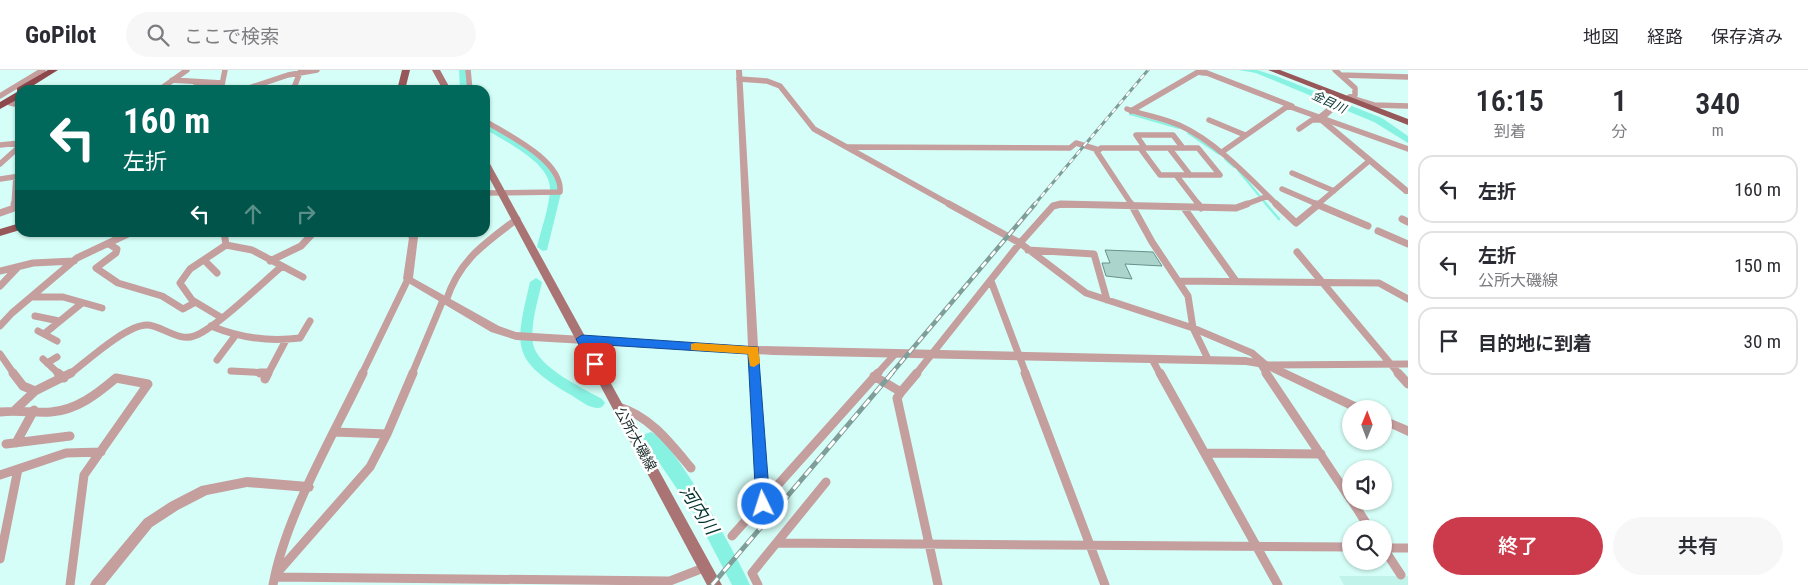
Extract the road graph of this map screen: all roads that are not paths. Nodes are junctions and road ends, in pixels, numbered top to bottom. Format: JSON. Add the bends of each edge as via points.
{"nodes":[{"id":1,"x":43,"y":70,"type":"edge"},
{"id":2,"x":54,"y":70,"type":"edge"},
{"id":3,"x":61,"y":70,"type":"edge"},
{"id":4,"x":187,"y":70,"type":"edge"},
{"id":5,"x":225,"y":70,"type":"edge"},
{"id":6,"x":317,"y":70,"type":"edge"},
{"id":7,"x":406,"y":70,"type":"edge"},
{"id":8,"x":436,"y":70,"type":"edge"},
{"id":9,"x":468,"y":70,"type":"edge"},
{"id":10,"x":1198,"y":70,"type":"edge"},
{"id":11,"x":1272,"y":70,"type":"edge"},
{"id":12,"x":1335,"y":70,"type":"edge"},
{"id":13,"x":301,"y":71,"type":"edge"},
{"id":14,"x":739,"y":75,"type":"edge"},
{"id":15,"x":1341,"y":75,"type":"junction"},
{"id":16,"x":1215,"y":76,"type":"junction"},
{"id":17,"x":1408,"y":77,"type":"edge"},
{"id":18,"x":172,"y":80,"type":"junction"},
{"id":19,"x":201,"y":82,"type":"junction"},
{"id":20,"x":222,"y":83,"type":"joint"},
{"id":21,"x":18,"y":85,"type":"edge"},
{"id":22,"x":28,"y":85,"type":"edge"},
{"id":23,"x":36,"y":85,"type":"edge"},
{"id":24,"x":166,"y":85,"type":"edge"},
{"id":25,"x":197,"y":85,"type":"edge"},
{"id":26,"x":258,"y":85,"type":"edge"},
{"id":27,"x":295,"y":85,"type":"edge"},
{"id":28,"x":402,"y":85,"type":"edge"},
{"id":29,"x":444,"y":85,"type":"edge"},
{"id":30,"x":470,"y":85,"type":"edge"},
{"id":31,"x":15,"y":87,"type":"edge"},
{"id":32,"x":15,"y":93,"type":"edge"},
{"id":33,"x":0,"y":96,"type":"edge"},
{"id":34,"x":15,"y":97,"type":"edge"},
{"id":35,"x":1347,"y":97,"type":"junction"},
{"id":36,"x":0,"y":102,"type":"edge"},
{"id":37,"x":10,"y":103,"type":"dead end"},
{"id":38,"x":15,"y":104,"type":"edge"},
{"id":39,"x":1374,"y":105,"type":"junction"},
{"id":40,"x":0,"y":106,"type":"edge"},
{"id":41,"x":1408,"y":106,"type":"edge"},
{"id":42,"x":1299,"y":109,"type":"junction"},
{"id":43,"x":1322,"y":118,"type":"junction"},
{"id":44,"x":1407,"y":119,"type":"edge"},
{"id":45,"x":1209,"y":120,"type":"dead end"},
{"id":46,"x":490,"y":123,"type":"edge"},
{"id":47,"x":1298,"y":129,"type":"dead end"},
{"id":48,"x":1245,"y":135,"type":"junction"},
{"id":49,"x":15,"y":143,"type":"edge"},
{"id":50,"x":0,"y":146,"type":"edge"},
{"id":51,"x":846,"y":147,"type":"junction"},
{"id":52,"x":1142,"y":148,"type":"junction"},
{"id":53,"x":1169,"y":148,"type":"junction"},
{"id":54,"x":1184,"y":148,"type":"junction"},
{"id":55,"x":15,"y":150,"type":"edge"},
{"id":56,"x":1099,"y":150,"type":"junction"},
{"id":57,"x":1408,"y":151,"type":"edge"},
{"id":58,"x":1222,"y":152,"type":"junction"},
{"id":59,"x":1369,"y":161,"type":"junction"},
{"id":60,"x":0,"y":164,"type":"edge"},
{"id":61,"x":490,"y":171,"type":"edge"},
{"id":62,"x":1292,"y":173,"type":"dead end"},
{"id":63,"x":1176,"y":175,"type":"junction"},
{"id":64,"x":1190,"y":175,"type":"junction"},
{"id":65,"x":15,"y":177,"type":"edge"},
{"id":66,"x":0,"y":179,"type":"edge"},
{"id":67,"x":1282,"y":189,"type":"dead end"},
{"id":68,"x":1334,"y":190,"type":"junction"},
{"id":69,"x":1408,"y":192,"type":"edge"},
{"id":70,"x":490,"y":193,"type":"edge"},
{"id":71,"x":502,"y":193,"type":"junction"},
{"id":72,"x":1268,"y":196,"type":"junction"},
{"id":73,"x":1318,"y":204,"type":"junction"},
{"id":74,"x":1133,"y":207,"type":"junction"},
{"id":75,"x":15,"y":208,"type":"edge"},
{"id":76,"x":1184,"y":208,"type":"junction"},
{"id":77,"x":1201,"y":208,"type":"junction"},
{"id":78,"x":0,"y":213,"type":"edge"},
{"id":79,"x":517,"y":218,"type":"junction"},
{"id":80,"x":1368,"y":226,"type":"dead end"},
{"id":81,"x":15,"y":228,"type":"edge"},
{"id":82,"x":1378,"y":231,"type":"dead end"},
{"id":83,"x":0,"y":233,"type":"edge"},
{"id":84,"x":122,"y":237,"type":"edge"},
{"id":85,"x":225,"y":237,"type":"edge"},
{"id":86,"x":309,"y":237,"type":"edge"},
{"id":87,"x":413,"y":237,"type":"edge"},
{"id":88,"x":1020,"y":243,"type":"junction"},
{"id":89,"x":109,"y":244,"type":"junction"},
{"id":90,"x":1408,"y":244,"type":"edge"},
{"id":91,"x":226,"y":245,"type":"junction"},
{"id":92,"x":1028,"y":250,"type":"junction"},
{"id":93,"x":1297,"y":252,"type":"dead end"},
{"id":94,"x":204,"y":260,"type":"junction"},
{"id":95,"x":270,"y":261,"type":"junction"},
{"id":96,"x":74,"y":262,"type":"junction"},
{"id":97,"x":18,"y":267,"type":"junction"},
{"id":98,"x":281,"y":267,"type":"junction"},
{"id":99,"x":0,"y":271,"type":"edge"},
{"id":100,"x":217,"y":273,"type":"dead end"},
{"id":101,"x":303,"y":277,"type":"dead end"},
{"id":102,"x":408,"y":279,"type":"junction"},
{"id":103,"x":1178,"y":281,"type":"junction"},
{"id":104,"x":1236,"y":281,"type":"junction"},
{"id":105,"x":1321,"y":281,"type":"junction"},
{"id":106,"x":991,"y":282,"type":"junction"},
{"id":107,"x":0,"y":286,"type":"edge"},
{"id":108,"x":33,"y":297,"type":"junction"},
{"id":109,"x":1408,"y":299,"type":"edge"},
{"id":110,"x":444,"y":300,"type":"junction"},
{"id":111,"x":1107,"y":300,"type":"junction"},
{"id":112,"x":82,"y":302,"type":"junction"},
{"id":113,"x":194,"y":303,"type":"junction"},
{"id":114,"x":102,"y":308,"type":"dead end"},
{"id":115,"x":35,"y":316,"type":"dead end"},
{"id":116,"x":222,"y":318,"type":"junction"},
{"id":117,"x":59,"y":321,"type":"junction"},
{"id":118,"x":310,"y":321,"type":"dead end"},
{"id":119,"x":0,"y":326,"type":"edge"},
{"id":120,"x":211,"y":326,"type":"junction"},
{"id":121,"x":1193,"y":328,"type":"junction"},
{"id":122,"x":234,"y":336,"type":"junction"},
{"id":123,"x":582,"y":339,"type":"junction"},
{"id":124,"x":286,"y":340,"type":"junction"},
{"id":125,"x":58,"y":342,"type":"dead end"},
{"id":126,"x":753,"y":350,"type":"junction"},
{"id":127,"x":896,"y":353,"type":"junction"},
{"id":128,"x":0,"y":354,"type":"edge"},
{"id":129,"x":932,"y":354,"type":"junction"},
{"id":130,"x":56,"y":357,"type":"dead end"},
{"id":131,"x":1019,"y":357,"type":"junction"},
{"id":132,"x":1208,"y":359,"type":"junction"},
{"id":133,"x":217,"y":360,"type":"dead end"},
{"id":134,"x":1152,"y":360,"type":"junction"},
{"id":135,"x":1263,"y":364,"type":"junction"},
{"id":136,"x":1392,"y":364,"type":"junction"},
{"id":137,"x":1408,"y":364,"type":"edge"},
{"id":138,"x":231,"y":371,"type":"dead end"},
{"id":139,"x":874,"y":376,"type":"junction"},
{"id":140,"x":64,"y":378,"type":"junction"},
{"id":141,"x":1408,"y":384,"type":"edge"},
{"id":142,"x":35,"y":391,"type":"junction"},
{"id":143,"x":901,"y":392,"type":"junction"},
{"id":144,"x":1342,"y":401,"type":"edge"},
{"id":145,"x":619,"y":407,"type":"junction"},
{"id":146,"x":15,"y":410,"type":"junction"},
{"id":147,"x":34,"y":410,"type":"junction"},
{"id":148,"x":0,"y":412,"type":"edge"},
{"id":149,"x":1392,"y":424,"type":"edge"},
{"id":150,"x":1408,"y":431,"type":"edge"},
{"id":151,"x":334,"y":432,"type":"junction"},
{"id":152,"x":386,"y":434,"type":"junction"},
{"id":153,"x":70,"y":436,"type":"dead end"},
{"id":154,"x":16,"y":443,"type":"junction"},
{"id":155,"x":6,"y":444,"type":"dead end"},
{"id":156,"x":101,"y":452,"type":"junction"},
{"id":157,"x":1206,"y":453,"type":"junction"},
{"id":158,"x":1321,"y":454,"type":"junction"},
{"id":159,"x":691,"y":468,"type":"dead end"},
{"id":160,"x":18,"y":469,"type":"junction"},
{"id":161,"x":0,"y":476,"type":"edge"},
{"id":162,"x":826,"y":482,"type":"dead end"},
{"id":163,"x":1342,"y":485,"type":"edge"},
{"id":164,"x":308,"y":487,"type":"junction"},
{"id":165,"x":763,"y":504,"type":"junction"},
{"id":166,"x":732,"y":536,"type":"dead end"},
{"id":167,"x":777,"y":543,"type":"junction"},
{"id":168,"x":929,"y":543,"type":"junction"},
{"id":169,"x":1090,"y":544,"type":"junction"},
{"id":170,"x":1257,"y":547,"type":"junction"},
{"id":171,"x":1342,"y":548,"type":"edge"},
{"id":172,"x":1392,"y":548,"type":"edge"},
{"id":173,"x":1408,"y":548,"type":"edge"},
{"id":174,"x":0,"y":559,"type":"edge"},
{"id":175,"x":1392,"y":561,"type":"edge"},
{"id":176,"x":706,"y":566,"type":"junction"},
{"id":177,"x":1401,"y":575,"type":"dead end"},
{"id":178,"x":274,"y":581,"type":"edge"},
{"id":179,"x":70,"y":585,"type":"edge"},
{"id":180,"x":97,"y":585,"type":"edge"},
{"id":181,"x":716,"y":585,"type":"edge"},
{"id":182,"x":758,"y":585,"type":"edge"},
{"id":183,"x":938,"y":585,"type":"edge"},
{"id":184,"x":1105,"y":585,"type":"edge"},
{"id":185,"x":1278,"y":585,"type":"edge"}],
"edges":[{"from":1,"to":21,"type":"street"},
{"from":2,"to":22,"type":"highway"},
{"from":3,"to":23,"type":"highway"},
{"from":4,"to":18,"type":"street"},
{"from":5,"to":20,"type":"street"},
{"from":6,"to":13,"type":"street"},
{"from":7,"to":28,"type":"main road"},
{"from":8,"to":29,"type":"main road"},
{"from":9,"to":30,"type":"street"},
{"from":10,"to":16,"type":"street"},
{"from":11,"to":35,"type":"main road"},
{"from":12,"to":15,"type":"street"},
{"from":13,"to":26,"type":"street"},
{"from":13,"to":27,"type":"street"},
{"from":14,"to":51,"type":"street","via":[[779,84],[791,94],[808,125]]},
{"from":14,"to":126,"type":"street"},
{"from":15,"to":17,"type":"street"},
{"from":15,"to":35,"type":"street","via":[[1355,88],[1355,95]]},
{"from":16,"to":42,"type":"street"},
{"from":16,"to":58,"type":"street","via":[[1198,72],[1129,110],[1181,126]]},
{"from":18,"to":19,"type":"street"},
{"from":18,"to":24,"type":"street"},
{"from":19,"to":20,"type":"street"},
{"from":19,"to":25,"type":"street"},
{"from":31,"to":33,"type":"street"},
{"from":32,"to":36,"type":"highway"},
{"from":34,"to":40,"type":"highway"},
{"from":35,"to":39,"type":"street"},
{"from":35,"to":43,"type":"street"},
{"from":35,"to":44,"type":"main road"},
{"from":37,"to":38,"type":"street"},
{"from":39,"to":41,"type":"street"},
{"from":39,"to":44,"type":"street"},
{"from":42,"to":43,"type":"street"},
{"from":42,"to":48,"type":"street","via":[[1288,106]]},
{"from":43,"to":47,"type":"street"},
{"from":43,"to":57,"type":"street"},
{"from":43,"to":59,"type":"street"},
{"from":45,"to":48,"type":"street"},
{"from":46,"to":71,"type":"street","via":[[549,164],[558,174],[561,184],[560,192]]},
{"from":48,"to":58,"type":"street"},
{"from":49,"to":50,"type":"street"},
{"from":51,"to":56,"type":"street","via":[[1070,148],[1076,143]]},
{"from":51,"to":88,"type":"street"},
{"from":52,"to":53,"type":"street"},
{"from":52,"to":54,"type":"street","via":[[1136,135],[1173,135]]},
{"from":52,"to":56,"type":"street"},
{"from":52,"to":63,"type":"street","via":[[1160,175]]},
{"from":53,"to":54,"type":"street"},
{"from":53,"to":64,"type":"street"},
{"from":54,"to":64,"type":"street","via":[[1198,148],[1220,175]]},
{"from":55,"to":60,"type":"street"},
{"from":56,"to":74,"type":"street","via":[[1097,155]]},
{"from":58,"to":72,"type":"street"},
{"from":59,"to":68,"type":"street"},
{"from":59,"to":69,"type":"street"},
{"from":61,"to":71,"type":"main road","name":"公所大磯線"},
{"from":62,"to":68,"type":"street"},
{"from":63,"to":64,"type":"street"},
{"from":63,"to":77,"type":"street"},
{"from":65,"to":66,"type":"street"},
{"from":67,"to":73,"type":"street"},
{"from":68,"to":73,"type":"street"},
{"from":70,"to":71,"type":"street"},
{"from":71,"to":79,"type":"main road","name":"公所大磯線"},
{"from":72,"to":73,"type":"street","via":[[1296,223]]},
{"from":72,"to":77,"type":"street","via":[[1236,208]]},
{"from":73,"to":80,"type":"street"},
{"from":74,"to":76,"type":"street"},
{"from":74,"to":88,"type":"street","via":[[1053,206]]},
{"from":74,"to":103,"type":"street"},
{"from":75,"to":78,"type":"street"},
{"from":76,"to":77,"type":"street"},
{"from":76,"to":104,"type":"street"},
{"from":79,"to":110,"type":"street","via":[[456,272]]},
{"from":79,"to":123,"type":"main road","name":"公所大磯線"},
{"from":81,"to":83,"type":"main road"},
{"from":82,"to":90,"type":"street"},
{"from":84,"to":89,"type":"street"},
{"from":85,"to":91,"type":"street"},
{"from":86,"to":95,"type":"street","via":[[301,246]]},
{"from":87,"to":102,"type":"street"},
{"from":88,"to":92,"type":"street"},
{"from":88,"to":106,"type":"street"},
{"from":89,"to":96,"type":"street"},
{"from":89,"to":113,"type":"street","via":[[117,250],[116,253],[96,268],[118,283],[162,296],[183,309]]},
{"from":91,"to":94,"type":"street"},
{"from":91,"to":95,"type":"street","via":[[252,250]]},
{"from":92,"to":111,"type":"street","via":[[1072,284]]},
{"from":92,"to":111,"type":"street","via":[[1094,254]]},
{"from":93,"to":105,"type":"street"},
{"from":94,"to":100,"type":"street"},
{"from":94,"to":113,"type":"street","via":[[190,268],[180,283]]},
{"from":95,"to":98,"type":"street"},
{"from":96,"to":97,"type":"street","via":[[44,262]]},
{"from":96,"to":108,"type":"street"},
{"from":97,"to":99,"type":"street"},
{"from":97,"to":107,"type":"street"},
{"from":98,"to":101,"type":"street"},
{"from":98,"to":116,"type":"street"},
{"from":102,"to":110,"type":"street"},
{"from":102,"to":151,"type":"street"},
{"from":103,"to":104,"type":"street"},
{"from":103,"to":121,"type":"street","via":[[1188,296]]},
{"from":104,"to":105,"type":"street"},
{"from":105,"to":109,"type":"street","via":[[1379,283]]},
{"from":105,"to":136,"type":"street"},
{"from":106,"to":129,"type":"street"},
{"from":106,"to":131,"type":"street"},
{"from":108,"to":112,"type":"street","via":[[63,297]]},
{"from":108,"to":119,"type":"street"},
{"from":110,"to":123,"type":"street","via":[[495,329],[534,338]]},
{"from":110,"to":152,"type":"street"},
{"from":111,"to":121,"type":"street"},
{"from":112,"to":114,"type":"street"},
{"from":112,"to":117,"type":"street"},
{"from":113,"to":116,"type":"street"},
{"from":115,"to":117,"type":"street"},
{"from":116,"to":120,"type":"street"},
{"from":117,"to":125,"type":"street","via":[[41,332]]},
{"from":118,"to":124,"type":"street","via":[[300,338]]},
{"from":120,"to":122,"type":"street"},
{"from":120,"to":140,"type":"street","via":[[193,337],[166,333],[147,325],[138,326]]},
{"from":121,"to":132,"type":"street"},
{"from":121,"to":135,"type":"street","via":[[1252,353]]},
{"from":122,"to":124,"type":"street"},
{"from":122,"to":133,"type":"street"},
{"from":123,"to":126,"type":"street"},
{"from":123,"to":145,"type":"main road","name":"公所大磯線"},
{"from":124,"to":138,"type":"street","via":[[267,376]]},
{"from":126,"to":127,"type":"street"},
{"from":126,"to":165,"type":"street"},
{"from":127,"to":129,"type":"street"},
{"from":127,"to":139,"type":"street"},
{"from":128,"to":142,"type":"street","via":[[23,386]]},
{"from":129,"to":131,"type":"street"},
{"from":129,"to":143,"type":"street"},
{"from":130,"to":140,"type":"street","via":[[45,361]]},
{"from":131,"to":134,"type":"street"},
{"from":131,"to":169,"type":"street"},
{"from":132,"to":134,"type":"street"},
{"from":132,"to":135,"type":"street"},
{"from":134,"to":157,"type":"street"},
{"from":135,"to":136,"type":"street"},
{"from":135,"to":144,"type":"street"},
{"from":135,"to":158,"type":"street"},
{"from":136,"to":137,"type":"street"},
{"from":136,"to":141,"type":"street"},
{"from":139,"to":143,"type":"street"},
{"from":139,"to":165,"type":"street"},
{"from":140,"to":142,"type":"street"},
{"from":142,"to":146,"type":"street"},
{"from":143,"to":168,"type":"street","via":[[897,398]]},
{"from":145,"to":159,"type":"street","via":[[637,414]]},
{"from":145,"to":176,"type":"main road","name":"公所大磯線"},
{"from":146,"to":147,"type":"street"},
{"from":146,"to":148,"type":"street"},
{"from":147,"to":154,"type":"street"},
{"from":147,"to":156,"type":"street","via":[[51,412],[72,407],[89,400],[116,378],[148,384]]},
{"from":149,"to":150,"type":"street"},
{"from":151,"to":152,"type":"street"},
{"from":151,"to":164,"type":"street"},
{"from":152,"to":178,"type":"street","via":[[361,479],[284,564]]},
{"from":153,"to":154,"type":"street"},
{"from":154,"to":155,"type":"street"},
{"from":156,"to":160,"type":"street","via":[[66,453]]},
{"from":156,"to":179,"type":"street","via":[[84,475]]},
{"from":157,"to":158,"type":"street"},
{"from":157,"to":170,"type":"street"},
{"from":158,"to":163,"type":"street"},
{"from":160,"to":161,"type":"street"},
{"from":160,"to":174,"type":"street"},
{"from":162,"to":167,"type":"street"},
{"from":164,"to":178,"type":"street","via":[[278,556]]},
{"from":164,"to":180,"type":"street","via":[[247,482],[205,490],[148,524]]},
{"from":165,"to":166,"type":"street"},
{"from":167,"to":168,"type":"street"},
{"from":167,"to":182,"type":"street","via":[[752,573]]},
{"from":168,"to":169,"type":"street"},
{"from":168,"to":183,"type":"street"},
{"from":169,"to":170,"type":"street"},
{"from":169,"to":184,"type":"street"},
{"from":170,"to":171,"type":"street"},
{"from":170,"to":185,"type":"street"},
{"from":172,"to":173,"type":"street"},
{"from":175,"to":177,"type":"street"},
{"from":176,"to":178,"type":"street","via":[[670,581]]},
{"from":176,"to":181,"type":"main road","name":"公所大磯線"}]}
